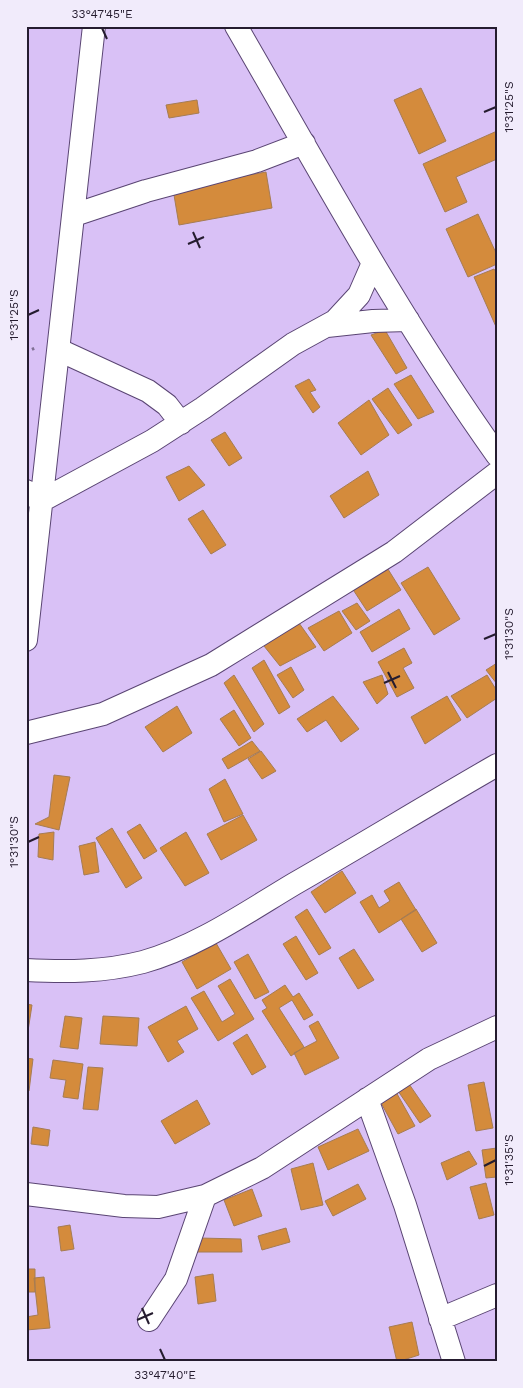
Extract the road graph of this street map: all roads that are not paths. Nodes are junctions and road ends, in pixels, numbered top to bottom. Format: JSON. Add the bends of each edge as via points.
{"nodes":[{"id":1,"x":94,"y":26,"type":"edge"},
{"id":2,"x":236,"y":26,"type":"edge"},
{"id":3,"x":304,"y":143,"type":"junction"},
{"id":4,"x":74,"y":215,"type":"junction"},
{"id":5,"x":373,"y":263,"type":"junction"},
{"id":6,"x":408,"y":320,"type":"junction"},
{"id":7,"x":327,"y":326,"type":"junction"},
{"id":8,"x":59,"y":350,"type":"junction"},
{"id":9,"x":181,"y":423,"type":"junction"},
{"id":10,"x":497,"y":455,"type":"edge"},
{"id":11,"x":497,"y":473,"type":"edge"},
{"id":12,"x":34,"y":496,"type":"edge"},
{"id":13,"x":26,"y":640,"type":"edge"},
{"id":14,"x":26,"y":732,"type":"edge"},
{"id":15,"x":497,"y":765,"type":"edge"},
{"id":16,"x":26,"y":970,"type":"edge"},
{"id":17,"x":497,"y":1027,"type":"edge"},
{"id":18,"x":367,"y":1099,"type":"junction"},
{"id":19,"x":26,"y":1194,"type":"edge"},
{"id":20,"x":205,"y":1196,"type":"junction"},
{"id":21,"x":497,"y":1296,"type":"edge"},
{"id":22,"x":440,"y":1319,"type":"junction"},
{"id":23,"x":149,"y":1320,"type":"dead end"},
{"id":24,"x":454,"y":1362,"type":"edge"}],
"edges":[{"from":1,"to":4,"type":"street"},
{"from":2,"to":3,"type":"street"},
{"from":3,"to":4,"type":"street","via":[[257,161],[146,191]]},
{"from":3,"to":5,"type":"street"},
{"from":4,"to":8,"type":"street"},
{"from":5,"to":6,"type":"street"},
{"from":5,"to":7,"type":"street","via":[[359,295]]},
{"from":6,"to":7,"type":"street"},
{"from":6,"to":10,"type":"street","via":[[456,398]]},
{"from":7,"to":9,"type":"street","via":[[293,344]]},
{"from":8,"to":9,"type":"street","via":[[148,391],[167,405]]},
{"from":8,"to":12,"type":"street"},
{"from":9,"to":12,"type":"street","via":[[152,441]]},
{"from":11,"to":14,"type":"street","via":[[394,552],[211,666],[103,714]]},
{"from":12,"to":13,"type":"street"},
{"from":15,"to":16,"type":"street","via":[[260,905],[180,948],[156,958],[120,966],[76,972]]},
{"from":17,"to":18,"type":"street","via":[[429,1059]]},
{"from":18,"to":20,"type":"street","via":[[262,1168]]},
{"from":18,"to":22,"type":"street","via":[[405,1205]]},
{"from":19,"to":20,"type":"street","via":[[158,1207]]},
{"from":20,"to":23,"type":"street","via":[[176,1279]]},
{"from":21,"to":22,"type":"street"},
{"from":22,"to":24,"type":"street"}]}
